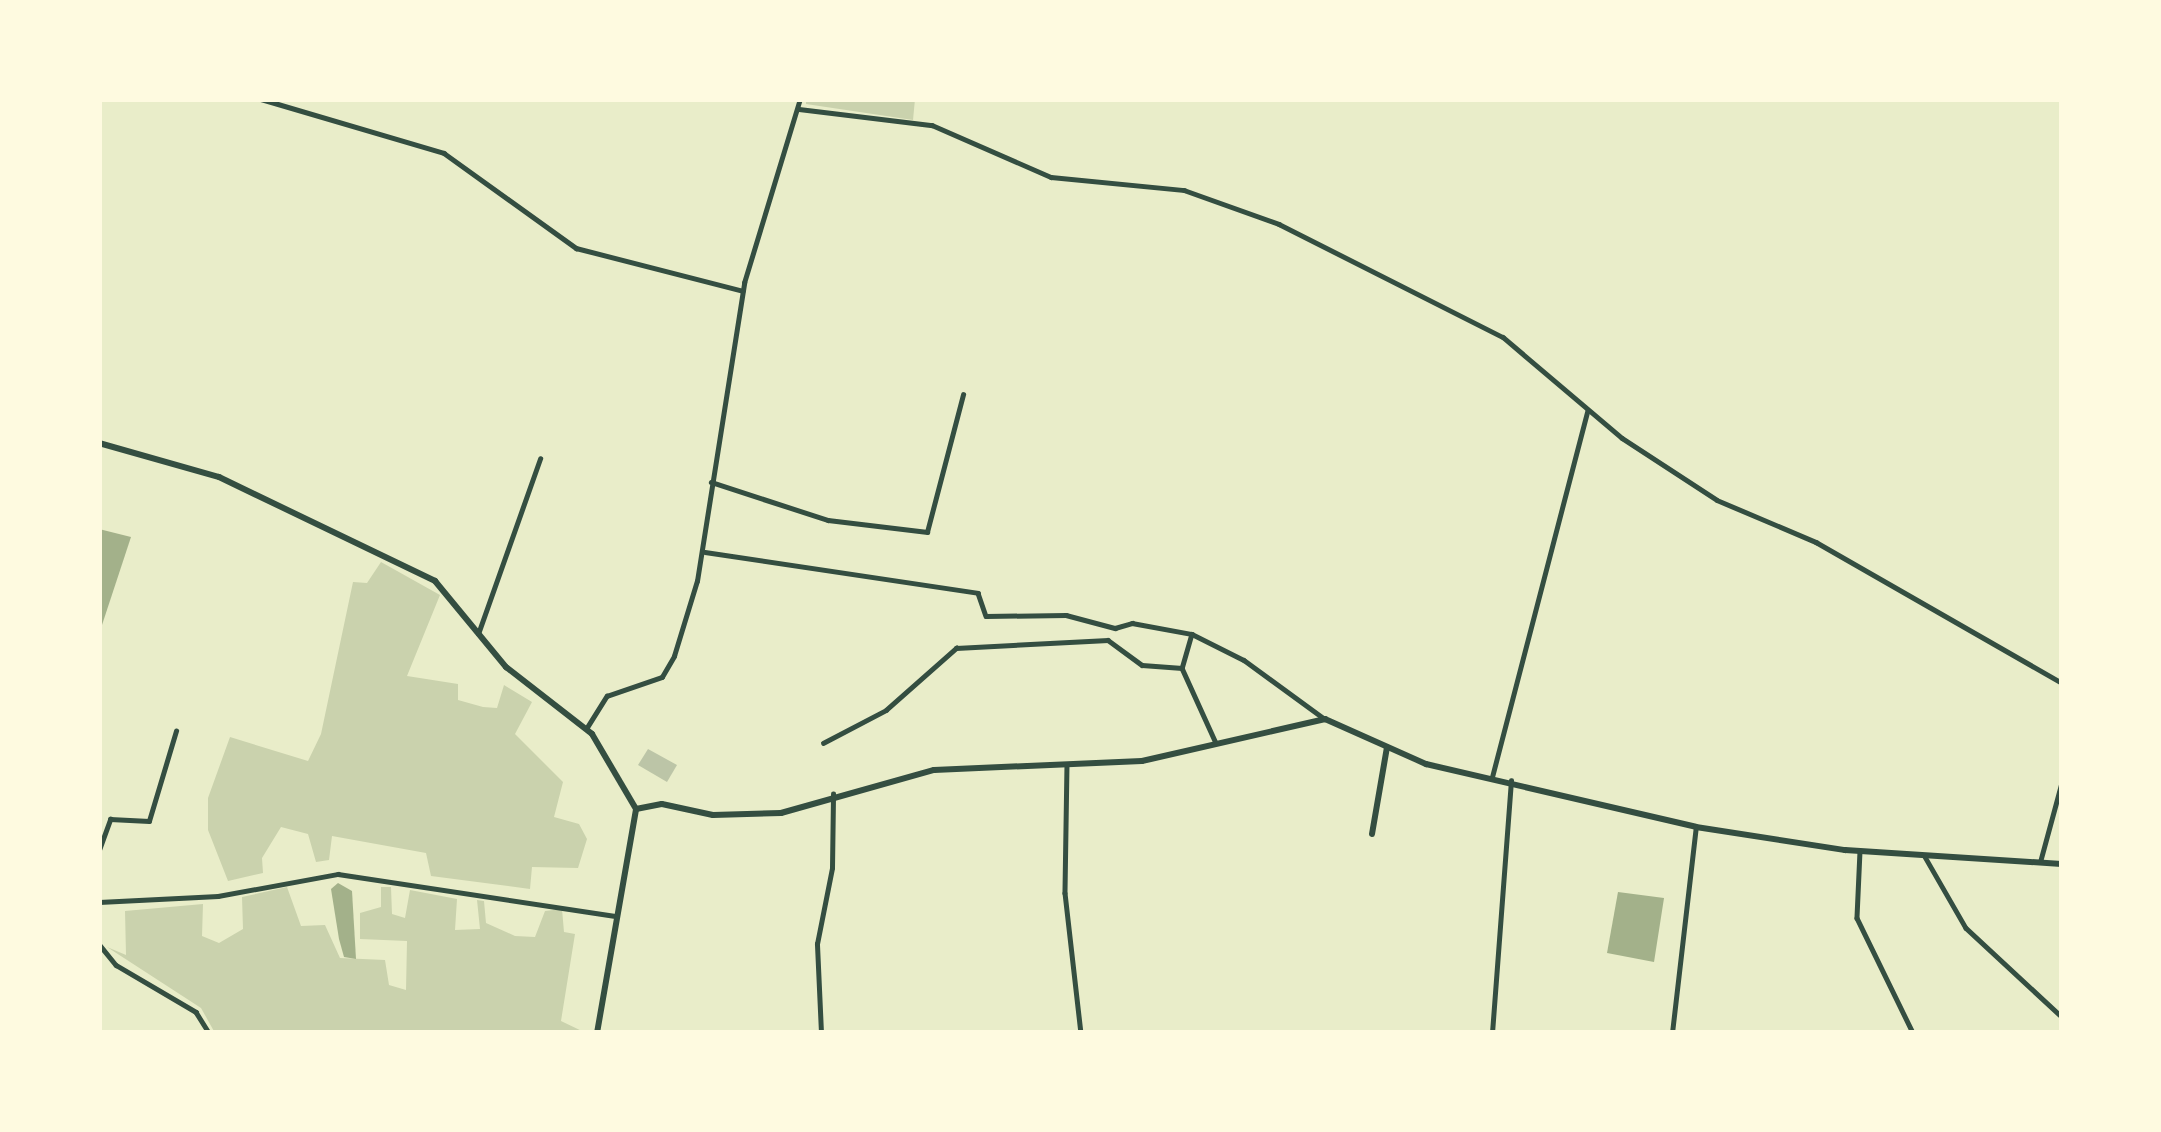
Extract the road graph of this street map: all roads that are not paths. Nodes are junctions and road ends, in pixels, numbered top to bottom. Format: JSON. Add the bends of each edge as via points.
{"nodes":[{"id":1,"x":261,"y":99,"type":"edge"},
{"id":2,"x":800,"y":99,"type":"edge"},
{"id":3,"x":799,"y":109,"type":"junction"},
{"id":4,"x":743,"y":291,"type":"junction"},
{"id":5,"x":963,"y":395,"type":"dead end"},
{"id":6,"x":1588,"y":408,"type":"junction"},
{"id":7,"x":99,"y":442,"type":"edge"},
{"id":8,"x":540,"y":460,"type":"dead end"},
{"id":9,"x":711,"y":482,"type":"junction"},
{"id":10,"x":703,"y":552,"type":"junction"},
{"id":11,"x":478,"y":634,"type":"junction"},
{"id":12,"x":1192,"y":634,"type":"junction"},
{"id":13,"x":1182,"y":668,"type":"junction"},
{"id":14,"x":2062,"y":682,"type":"edge"},
{"id":15,"x":1325,"y":719,"type":"junction"},
{"id":16,"x":586,"y":729,"type":"junction"},
{"id":17,"x":176,"y":731,"type":"dead end"},
{"id":18,"x":823,"y":743,"type":"dead end"},
{"id":19,"x":1216,"y":743,"type":"junction"},
{"id":20,"x":1387,"y":747,"type":"junction"},
{"id":21,"x":1066,"y":762,"type":"junction"},
{"id":22,"x":1492,"y":777,"type":"junction"},
{"id":23,"x":1511,"y":781,"type":"junction"},
{"id":24,"x":2062,"y":781,"type":"edge"},
{"id":25,"x":833,"y":794,"type":"junction"},
{"id":26,"x":636,"y":809,"type":"junction"},
{"id":27,"x":1696,"y":827,"type":"junction"},
{"id":28,"x":1372,"y":834,"type":"dead end"},
{"id":29,"x":99,"y":850,"type":"edge"},
{"id":30,"x":1860,"y":851,"type":"junction"},
{"id":31,"x":1924,"y":855,"type":"junction"},
{"id":32,"x":2040,"y":862,"type":"junction"},
{"id":33,"x":2062,"y":863,"type":"edge"},
{"id":34,"x":99,"y":902,"type":"edge"},
{"id":35,"x":615,"y":916,"type":"junction"},
{"id":36,"x":99,"y":944,"type":"edge"},
{"id":37,"x":2062,"y":1017,"type":"edge"},
{"id":38,"x":209,"y":1033,"type":"edge"},
{"id":39,"x":597,"y":1033,"type":"edge"},
{"id":40,"x":820,"y":1033,"type":"edge"},
{"id":41,"x":1081,"y":1033,"type":"edge"},
{"id":42,"x":1492,"y":1033,"type":"edge"},
{"id":43,"x":1672,"y":1033,"type":"edge"},
{"id":44,"x":1913,"y":1033,"type":"edge"}],
"edges":[{"from":1,"to":4,"type":"street","via":[[444,153],[457,170],[577,248]]},
{"from":2,"to":3,"type":"street"},
{"from":3,"to":4,"type":"street"},
{"from":3,"to":6,"type":"street","via":[[932,125],[1051,177],[1184,190],[1246,209],[1503,337]]},
{"from":4,"to":9,"type":"street"},
{"from":5,"to":9,"type":"street","via":[[927,532],[828,520]]},
{"from":6,"to":14,"type":"street","via":[[1717,500],[1816,542]]},
{"from":6,"to":22,"type":"street"},
{"from":7,"to":11,"type":"street","via":[[219,478],[317,519],[435,581]]},
{"from":8,"to":11,"type":"street"},
{"from":9,"to":10,"type":"street"},
{"from":10,"to":12,"type":"street","via":[[978,593],[986,616],[1066,615]]},
{"from":10,"to":16,"type":"street","via":[[662,677],[608,696]]},
{"from":11,"to":16,"type":"street","via":[[506,667]]},
{"from":12,"to":13,"type":"street"},
{"from":12,"to":15,"type":"street","via":[[1244,660]]},
{"from":13,"to":18,"type":"street","via":[[1142,665],[1108,640],[956,648],[886,710]]},
{"from":13,"to":19,"type":"street"},
{"from":15,"to":19,"type":"street"},
{"from":15,"to":20,"type":"street"},
{"from":16,"to":26,"type":"street"},
{"from":17,"to":29,"type":"street","via":[[149,821],[110,819]]},
{"from":19,"to":21,"type":"street","via":[[1142,761]]},
{"from":20,"to":22,"type":"street"},
{"from":20,"to":28,"type":"street"},
{"from":21,"to":25,"type":"street","via":[[934,770]]},
{"from":21,"to":41,"type":"street","via":[[1064,893]]},
{"from":22,"to":23,"type":"street"},
{"from":23,"to":27,"type":"street"},
{"from":23,"to":42,"type":"street"},
{"from":24,"to":32,"type":"street"},
{"from":25,"to":26,"type":"street","via":[[745,816],[674,804]]},
{"from":25,"to":40,"type":"street","via":[[832,868],[818,944]]},
{"from":26,"to":35,"type":"street"},
{"from":27,"to":30,"type":"street"},
{"from":27,"to":43,"type":"street","via":[[1694,900]]},
{"from":30,"to":31,"type":"street"},
{"from":30,"to":44,"type":"street","via":[[1857,917]]},
{"from":31,"to":32,"type":"street"},
{"from":31,"to":37,"type":"street","via":[[1966,928]]},
{"from":32,"to":33,"type":"street"},
{"from":34,"to":35,"type":"street","via":[[218,896],[338,874]]},
{"from":35,"to":39,"type":"street"},
{"from":36,"to":38,"type":"street","via":[[116,965],[196,1012]]}]}
